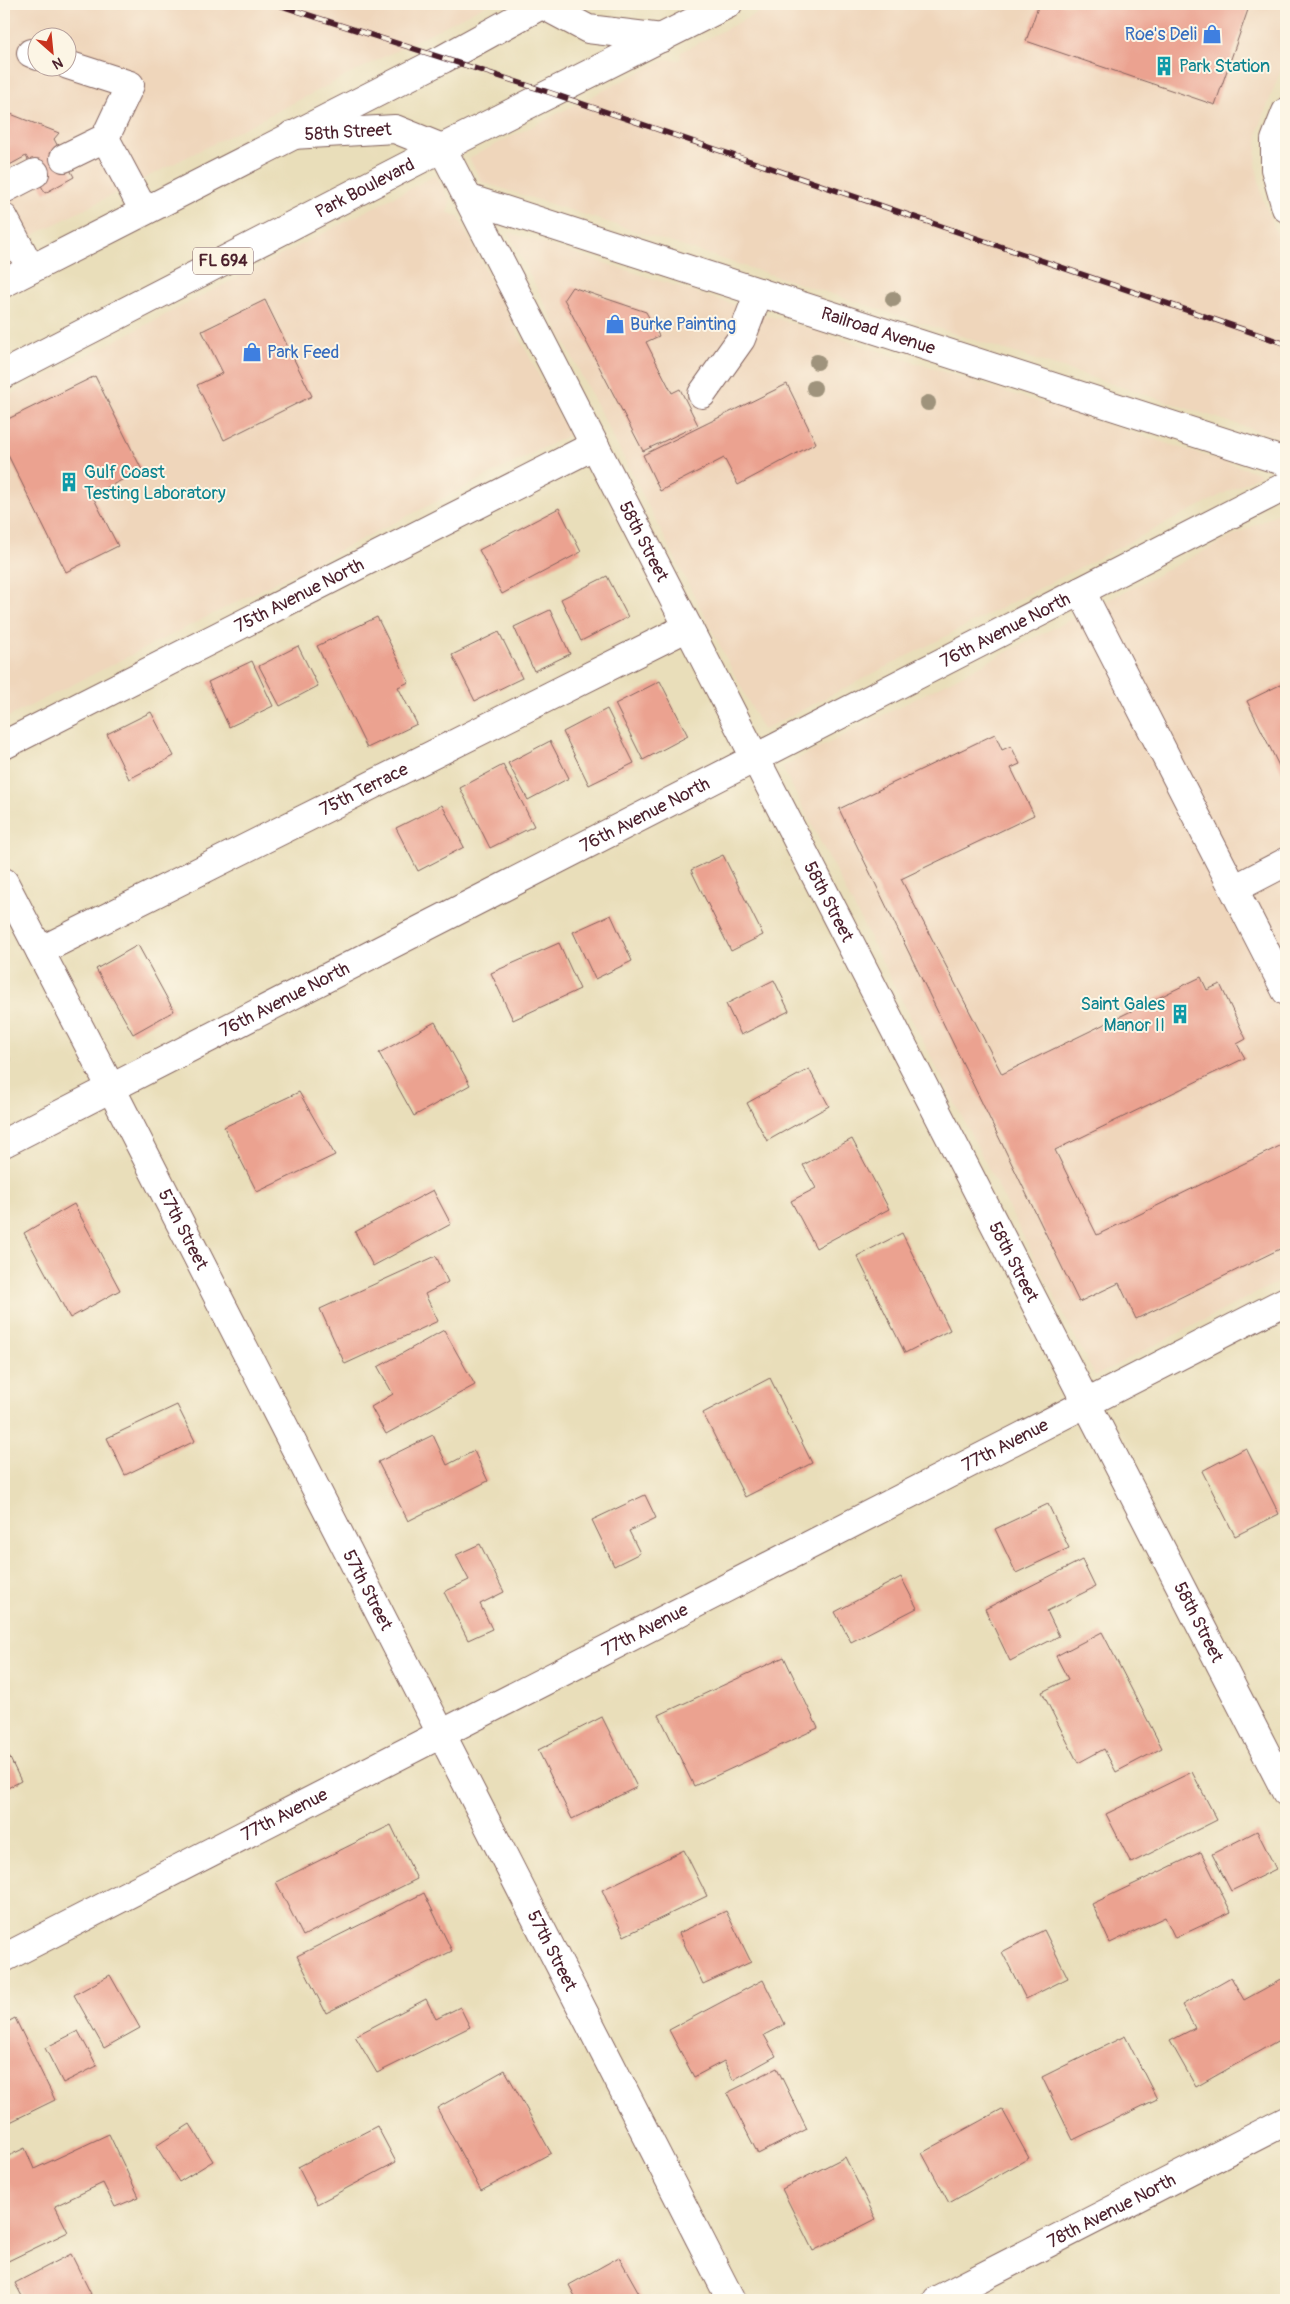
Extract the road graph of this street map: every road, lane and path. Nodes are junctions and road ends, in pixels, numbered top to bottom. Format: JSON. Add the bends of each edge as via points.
{"nodes":[{"id":1,"x":542,"y":4,"type":"edge"},
{"id":2,"x":728,"y":4,"type":"edge"},
{"id":3,"x":662,"y":38,"type":"junction"},
{"id":4,"x":78,"y":68,"type":"edge"},
{"id":5,"x":1286,"y":112,"type":"edge"},
{"id":6,"x":292,"y":135,"type":"junction"},
{"id":7,"x":104,"y":138,"type":"junction"},
{"id":8,"x":442,"y":148,"type":"junction"},
{"id":9,"x":64,"y":158,"type":"dead end"},
{"id":10,"x":35,"y":173,"type":"dead end"},
{"id":11,"x":4,"y":189,"type":"edge"},
{"id":12,"x":470,"y":199,"type":"junction"},
{"id":13,"x":1286,"y":208,"type":"edge"},
{"id":14,"x":144,"y":211,"type":"junction"},
{"id":15,"x":4,"y":218,"type":"edge"},
{"id":16,"x":31,"y":269,"type":"junction"},
{"id":17,"x":4,"y":284,"type":"edge"},
{"id":18,"x":759,"y":292,"type":"junction"},
{"id":19,"x":4,"y":374,"type":"edge"},
{"id":20,"x":702,"y":394,"type":"dead end"},
{"id":21,"x":595,"y":445,"type":"junction"},
{"id":22,"x":1286,"y":462,"type":"edge"},
{"id":23,"x":1286,"y":486,"type":"edge"},
{"id":24,"x":1081,"y":590,"type":"junction"},
{"id":25,"x":688,"y":627,"type":"junction"},
{"id":26,"x":4,"y":745,"type":"edge"},
{"id":27,"x":756,"y":757,"type":"junction"},
{"id":28,"x":1286,"y":862,"type":"edge"},
{"id":29,"x":4,"y":882,"type":"edge"},
{"id":30,"x":1234,"y":889,"type":"junction"},
{"id":31,"x":40,"y":952,"type":"junction"},
{"id":32,"x":1286,"y":991,"type":"edge"},
{"id":33,"x":111,"y":1088,"type":"junction"},
{"id":34,"x":4,"y":1143,"type":"edge"},
{"id":35,"x":1286,"y":1301,"type":"edge"},
{"id":36,"x":1088,"y":1403,"type":"junction"},
{"id":37,"x":442,"y":1733,"type":"junction"},
{"id":38,"x":1286,"y":1792,"type":"edge"},
{"id":39,"x":4,"y":1958,"type":"edge"},
{"id":40,"x":1286,"y":2121,"type":"edge"},
{"id":41,"x":731,"y":2300,"type":"edge"},
{"id":42,"x":937,"y":2300,"type":"edge"}],
"edges":[{"from":1,"to":3,"type":"street","via":[[588,28]]},
{"from":1,"to":6,"type":"street"},
{"from":2,"to":3,"type":"street","name":"Park Boulevard","number":"FL 694"},
{"from":3,"to":8,"type":"street","name":"Park Boulevard","number":"FL 694"},
{"from":4,"to":7,"type":"street","via":[[130,85]]},
{"from":5,"to":13,"type":"street","via":[[1275,140],[1276,169]]},
{"from":6,"to":8,"type":"street","name":"58th Street","via":[[395,129]]},
{"from":6,"to":14,"type":"street"},
{"from":7,"to":9,"type":"street"},
{"from":7,"to":14,"type":"street"},
{"from":8,"to":12,"type":"street","name":"58th Street"},
{"from":8,"to":19,"type":"street","name":"Park Boulevard","number":"FL 694"},
{"from":10,"to":11,"type":"street"},
{"from":12,"to":18,"type":"street","name":"Railroad Avenue"},
{"from":12,"to":21,"type":"street","name":"58th Street"},
{"from":14,"to":16,"type":"street"},
{"from":15,"to":16,"type":"street"},
{"from":16,"to":17,"type":"street"},
{"from":18,"to":20,"type":"street","via":[[741,339]]},
{"from":18,"to":22,"type":"street","name":"Railroad Avenue"},
{"from":21,"to":25,"type":"street","name":"58th Street"},
{"from":21,"to":26,"type":"street","name":"75th Avenue North"},
{"from":23,"to":24,"type":"street","name":"76th Avenue North"},
{"from":24,"to":27,"type":"street","name":"76th Avenue North"},
{"from":24,"to":30,"type":"street"},
{"from":25,"to":27,"type":"street","name":"58th Street"},
{"from":25,"to":31,"type":"street","name":"75th Terrace"},
{"from":27,"to":33,"type":"street","name":"76th Avenue North"},
{"from":27,"to":36,"type":"street","name":"58th Street"},
{"from":28,"to":30,"type":"street"},
{"from":29,"to":31,"type":"street","name":"57th Street"},
{"from":30,"to":32,"type":"street"},
{"from":31,"to":33,"type":"street","name":"57th Street"},
{"from":33,"to":34,"type":"street","name":"76th Avenue North"},
{"from":33,"to":37,"type":"street","name":"57th Street"},
{"from":35,"to":36,"type":"street","name":"77th Avenue"},
{"from":36,"to":37,"type":"street","name":"77th Avenue"},
{"from":36,"to":38,"type":"street","name":"58th Street"},
{"from":37,"to":39,"type":"street","name":"77th Avenue"},
{"from":37,"to":41,"type":"street","name":"57th Street"},
{"from":40,"to":42,"type":"street","name":"78th Avenue North"}]}
